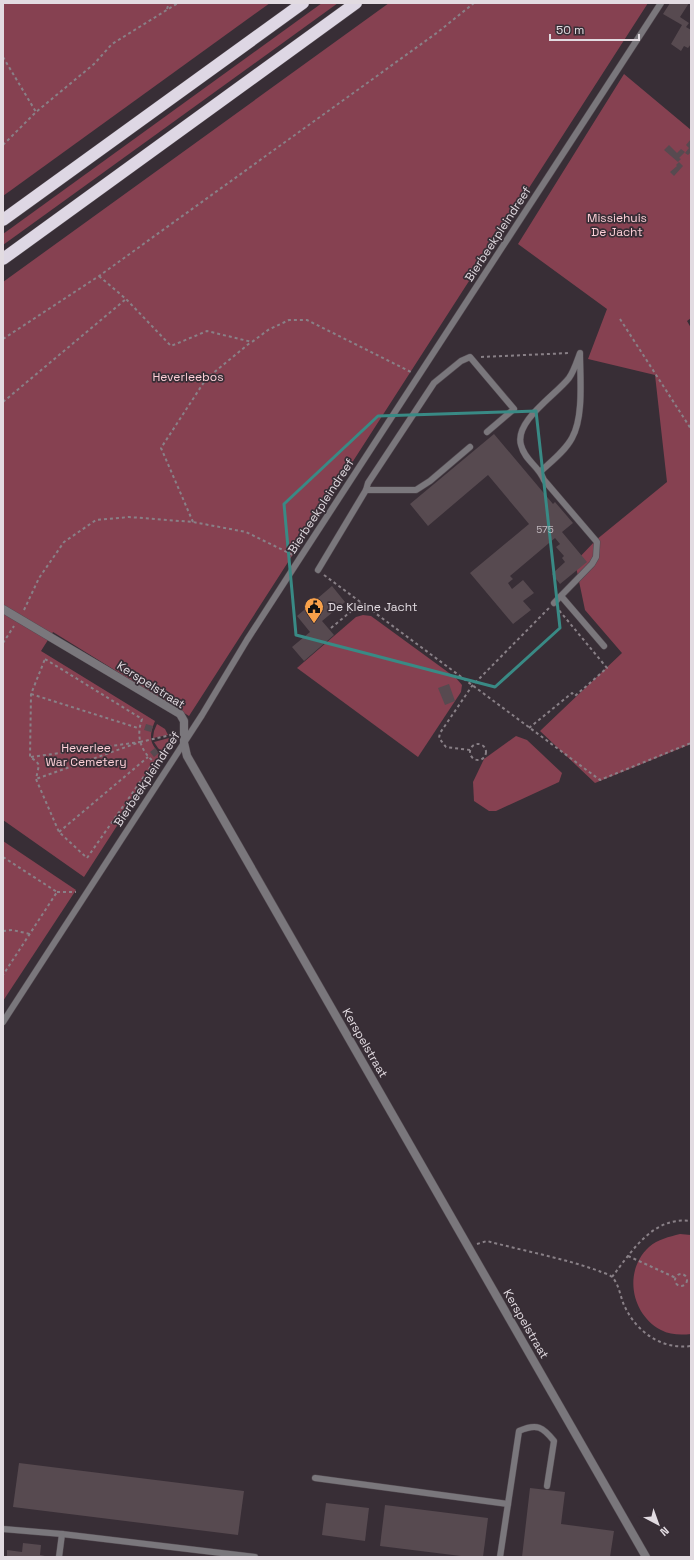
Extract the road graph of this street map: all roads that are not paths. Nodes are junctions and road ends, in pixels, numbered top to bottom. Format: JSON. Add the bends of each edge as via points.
{"nodes":[{"id":1,"x":303,"y":3,"type":"edge"},
{"id":2,"x":356,"y":3,"type":"edge"},
{"id":3,"x":661,"y":3,"type":"edge"},
{"id":4,"x":3,"y":220,"type":"edge"},
{"id":5,"x":3,"y":259,"type":"edge"},
{"id":6,"x":487,"y":432,"type":"dead end"},
{"id":7,"x":470,"y":447,"type":"dead end"},
{"id":8,"x":541,"y":471,"type":"junction"},
{"id":9,"x":366,"y":490,"type":"junction"},
{"id":10,"x":318,"y":570,"type":"road end"},
{"id":11,"x":561,"y":596,"type":"junction"},
{"id":12,"x":554,"y":603,"type":"road end"},
{"id":13,"x":3,"y":609,"type":"edge"},
{"id":14,"x":604,"y":646,"type":"dead end"},
{"id":15,"x":184,"y":743,"type":"junction"},
{"id":16,"x":3,"y":1022,"type":"edge"},
{"id":17,"x":315,"y":1478,"type":"dead end"},
{"id":18,"x":547,"y":1486,"type":"dead end"},
{"id":19,"x":508,"y":1504,"type":"junction"},
{"id":20,"x":3,"y":1529,"type":"edge"},
{"id":21,"x":62,"y":1534,"type":"junction"},
{"id":22,"x":208,"y":1554,"type":"edge"},
{"id":23,"x":59,"y":1557,"type":"edge"},
{"id":24,"x":255,"y":1557,"type":"edge"},
{"id":25,"x":500,"y":1557,"type":"edge"},
{"id":26,"x":646,"y":1557,"type":"edge"}],
"edges":[{"from":1,"to":4,"type":"highway"},
{"from":2,"to":5,"type":"highway"},
{"from":3,"to":15,"type":"lane","name":"Bierbeekpleindreef","via":[[300,558]]},
{"from":6,"to":9,"type":"lane","via":[[514,409],[470,357],[461,361],[434,383],[368,483]]},
{"from":7,"to":9,"type":"lane","via":[[416,490]]},
{"from":8,"to":8,"type":"lane","via":[[557,457],[572,439],[577,428],[580,353],[570,377],[536,411],[521,433],[520,444],[524,454]]},
{"from":8,"to":11,"type":"lane","via":[[544,480],[597,542],[596,557],[592,564]]},
{"from":9,"to":10,"type":"lane"},
{"from":11,"to":12,"type":"lane"},
{"from":11,"to":14,"type":"lane"},
{"from":13,"to":15,"type":"street","name":"Kerspelstraat","via":[[180,714],[184,722]]},
{"from":15,"to":16,"type":"lane","name":"Bierbeekpleindreef"},
{"from":15,"to":26,"type":"street","name":"Kerspelstraat","via":[[187,756]]},
{"from":17,"to":19,"type":"lane"},
{"from":18,"to":19,"type":"lane","via":[[554,1442],[545,1430],[530,1426],[519,1431]]},
{"from":19,"to":25,"type":"lane"},
{"from":20,"to":21,"type":"lane"},
{"from":21,"to":22,"type":"lane"},
{"from":21,"to":23,"type":"lane"},
{"from":22,"to":24,"type":"lane"}]}
